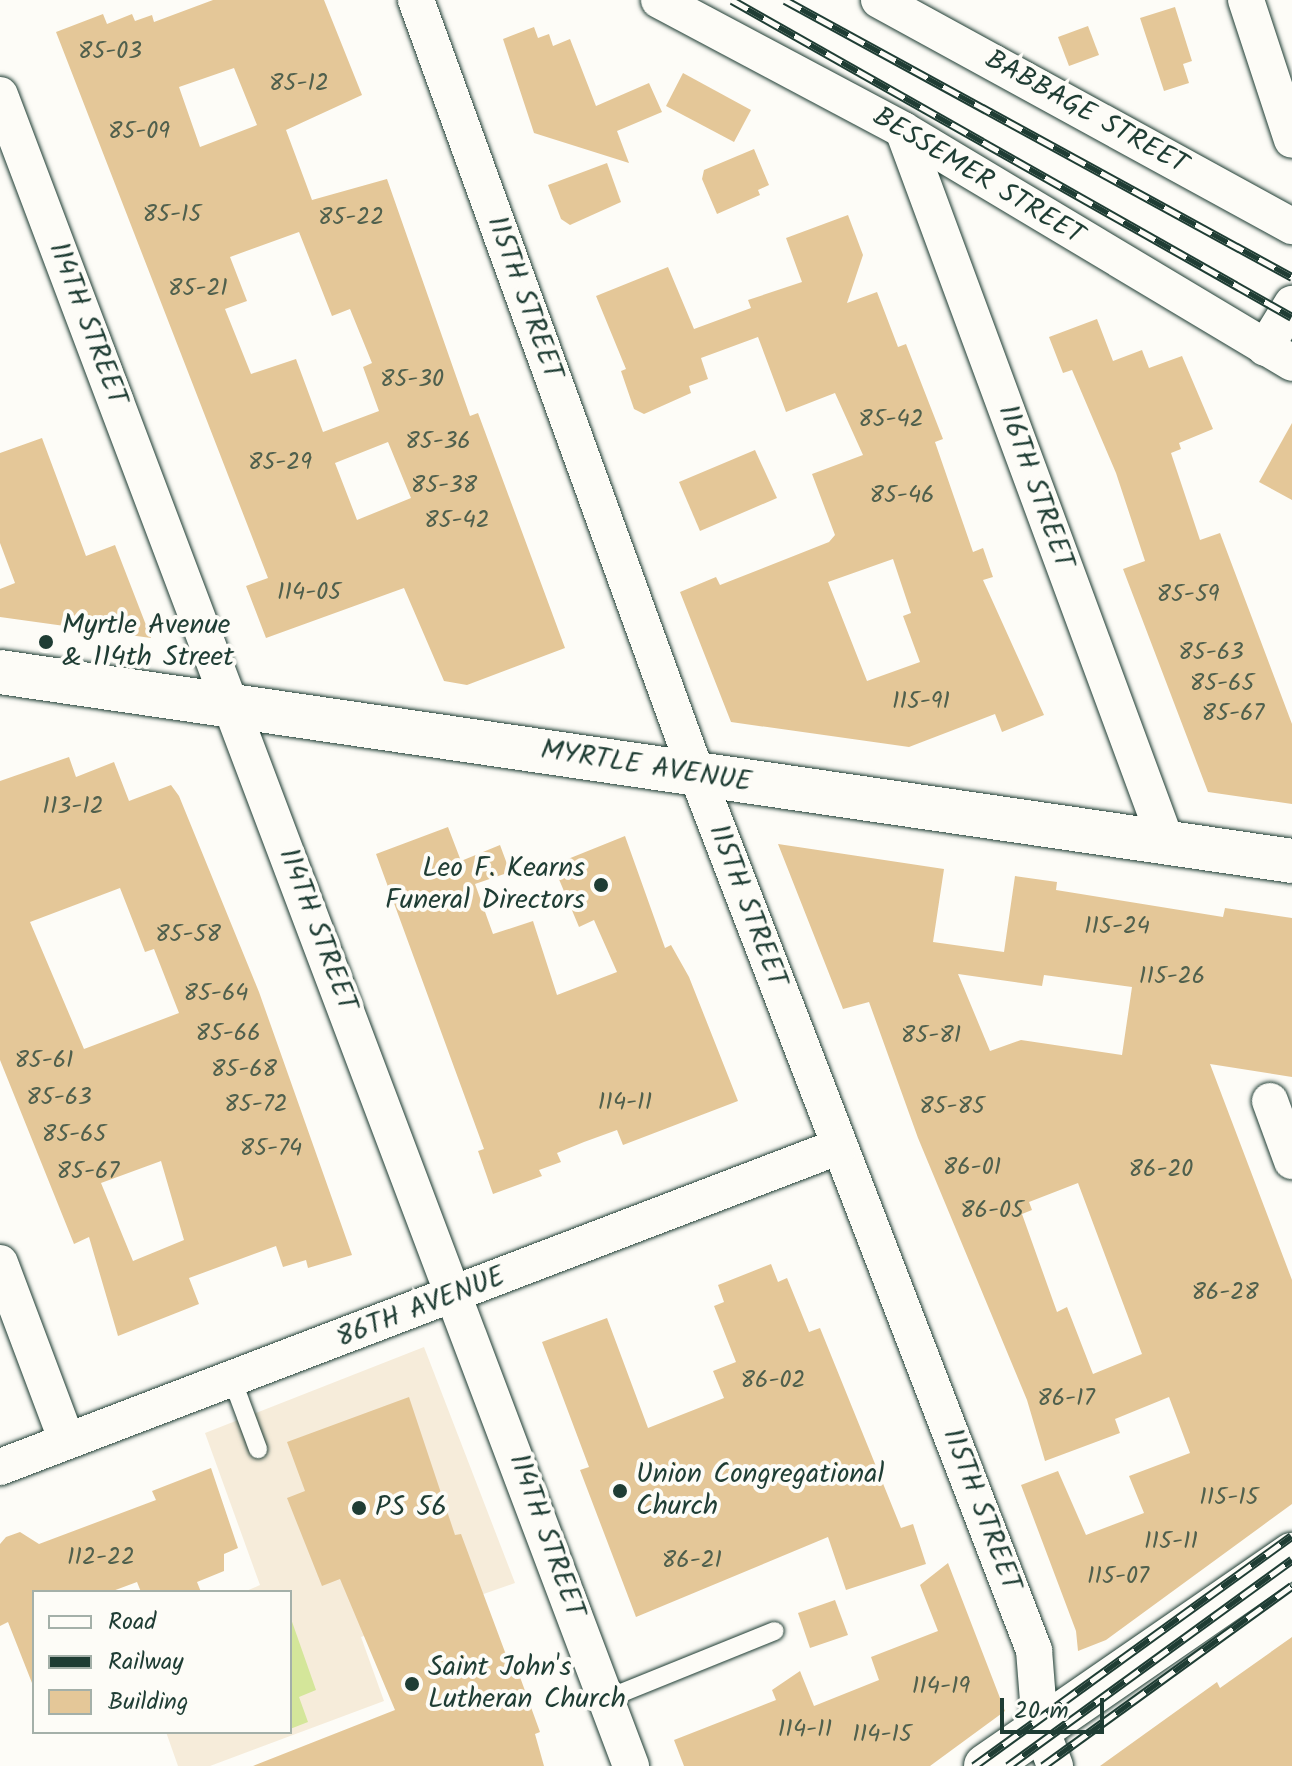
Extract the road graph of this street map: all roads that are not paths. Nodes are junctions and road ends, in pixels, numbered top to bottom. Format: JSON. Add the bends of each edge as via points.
{"nodes":[{"id":1,"x":416,"y":0,"type":"edge"},
{"id":2,"x":659,"y":0,"type":"edge"},
{"id":3,"x":879,"y":0,"type":"edge"},
{"id":4,"x":1246,"y":0,"type":"edge"},
{"id":5,"x":0,"y":95,"type":"edge"},
{"id":6,"x":903,"y":130,"type":"junction"},
{"id":7,"x":1292,"y":140,"type":"edge"},
{"id":8,"x":1292,"y":226,"type":"edge"},
{"id":9,"x":1292,"y":304,"type":"edge"},
{"id":10,"x":1279,"y":356,"type":"edge"},
{"id":11,"x":0,"y":672,"type":"edge"},
{"id":12,"x":230,"y":703,"type":"junction"},
{"id":13,"x":697,"y":775,"type":"junction"},
{"id":14,"x":1167,"y":844,"type":"junction"},
{"id":15,"x":1292,"y":861,"type":"edge"},
{"id":16,"x":1270,"y":1101,"type":"dead end"},
{"id":17,"x":840,"y":1146,"type":"junction"},
{"id":18,"x":1292,"y":1161,"type":"edge"},
{"id":19,"x":0,"y":1263,"type":"edge"},
{"id":20,"x":456,"y":1295,"type":"junction"},
{"id":21,"x":232,"y":1379,"type":"junction"},
{"id":22,"x":67,"y":1441,"type":"junction"},
{"id":23,"x":258,"y":1449,"type":"dead end"},
{"id":24,"x":0,"y":1467,"type":"edge"},
{"id":25,"x":1292,"y":1555,"type":"edge"},
{"id":26,"x":775,"y":1631,"type":"dead end"},
{"id":27,"x":604,"y":1700,"type":"junction"},
{"id":28,"x":1040,"y":1726,"type":"junction"},
{"id":29,"x":631,"y":1766,"type":"edge"},
{"id":30,"x":986,"y":1766,"type":"edge"},
{"id":31,"x":1055,"y":1766,"type":"edge"}],
"edges":[{"from":1,"to":13,"type":"street","name":"115TH STREET"},
{"from":2,"to":6,"type":"street","name":"BESSEMER STREET"},
{"from":3,"to":8,"type":"street","name":"BABBAGE STREET"},
{"from":4,"to":7,"type":"street"},
{"from":5,"to":12,"type":"street","name":"114TH STREET"},
{"from":6,"to":10,"type":"street","name":"BESSEMER STREET"},
{"from":6,"to":14,"type":"street","name":"116TH STREET"},
{"from":9,"to":10,"type":"street"},
{"from":11,"to":12,"type":"main road","name":"MYRTLE AVENUE"},
{"from":12,"to":13,"type":"main road","name":"MYRTLE AVENUE"},
{"from":12,"to":20,"type":"street","name":"114TH STREET"},
{"from":13,"to":14,"type":"main road","name":"MYRTLE AVENUE"},
{"from":13,"to":17,"type":"street","name":"115TH STREET"},
{"from":14,"to":15,"type":"main road","name":"MYRTLE AVENUE"},
{"from":16,"to":18,"type":"street"},
{"from":17,"to":20,"type":"street","name":"86TH AVENUE"},
{"from":17,"to":28,"type":"street","name":"115TH STREET","via":[[1034,1650]]},
{"from":19,"to":22,"type":"street"},
{"from":20,"to":21,"type":"street","name":"86TH AVENUE"},
{"from":20,"to":27,"type":"street","name":"114TH STREET"},
{"from":21,"to":22,"type":"street","name":"86TH AVENUE"},
{"from":21,"to":23,"type":"lane"},
{"from":22,"to":24,"type":"street","name":"86TH AVENUE"},
{"from":25,"to":28,"type":"main road"},
{"from":26,"to":27,"type":"lane"},
{"from":27,"to":29,"type":"street","name":"114TH STREET"},
{"from":28,"to":30,"type":"main road"},
{"from":28,"to":31,"type":"street","name":"115TH STREET"}]}
